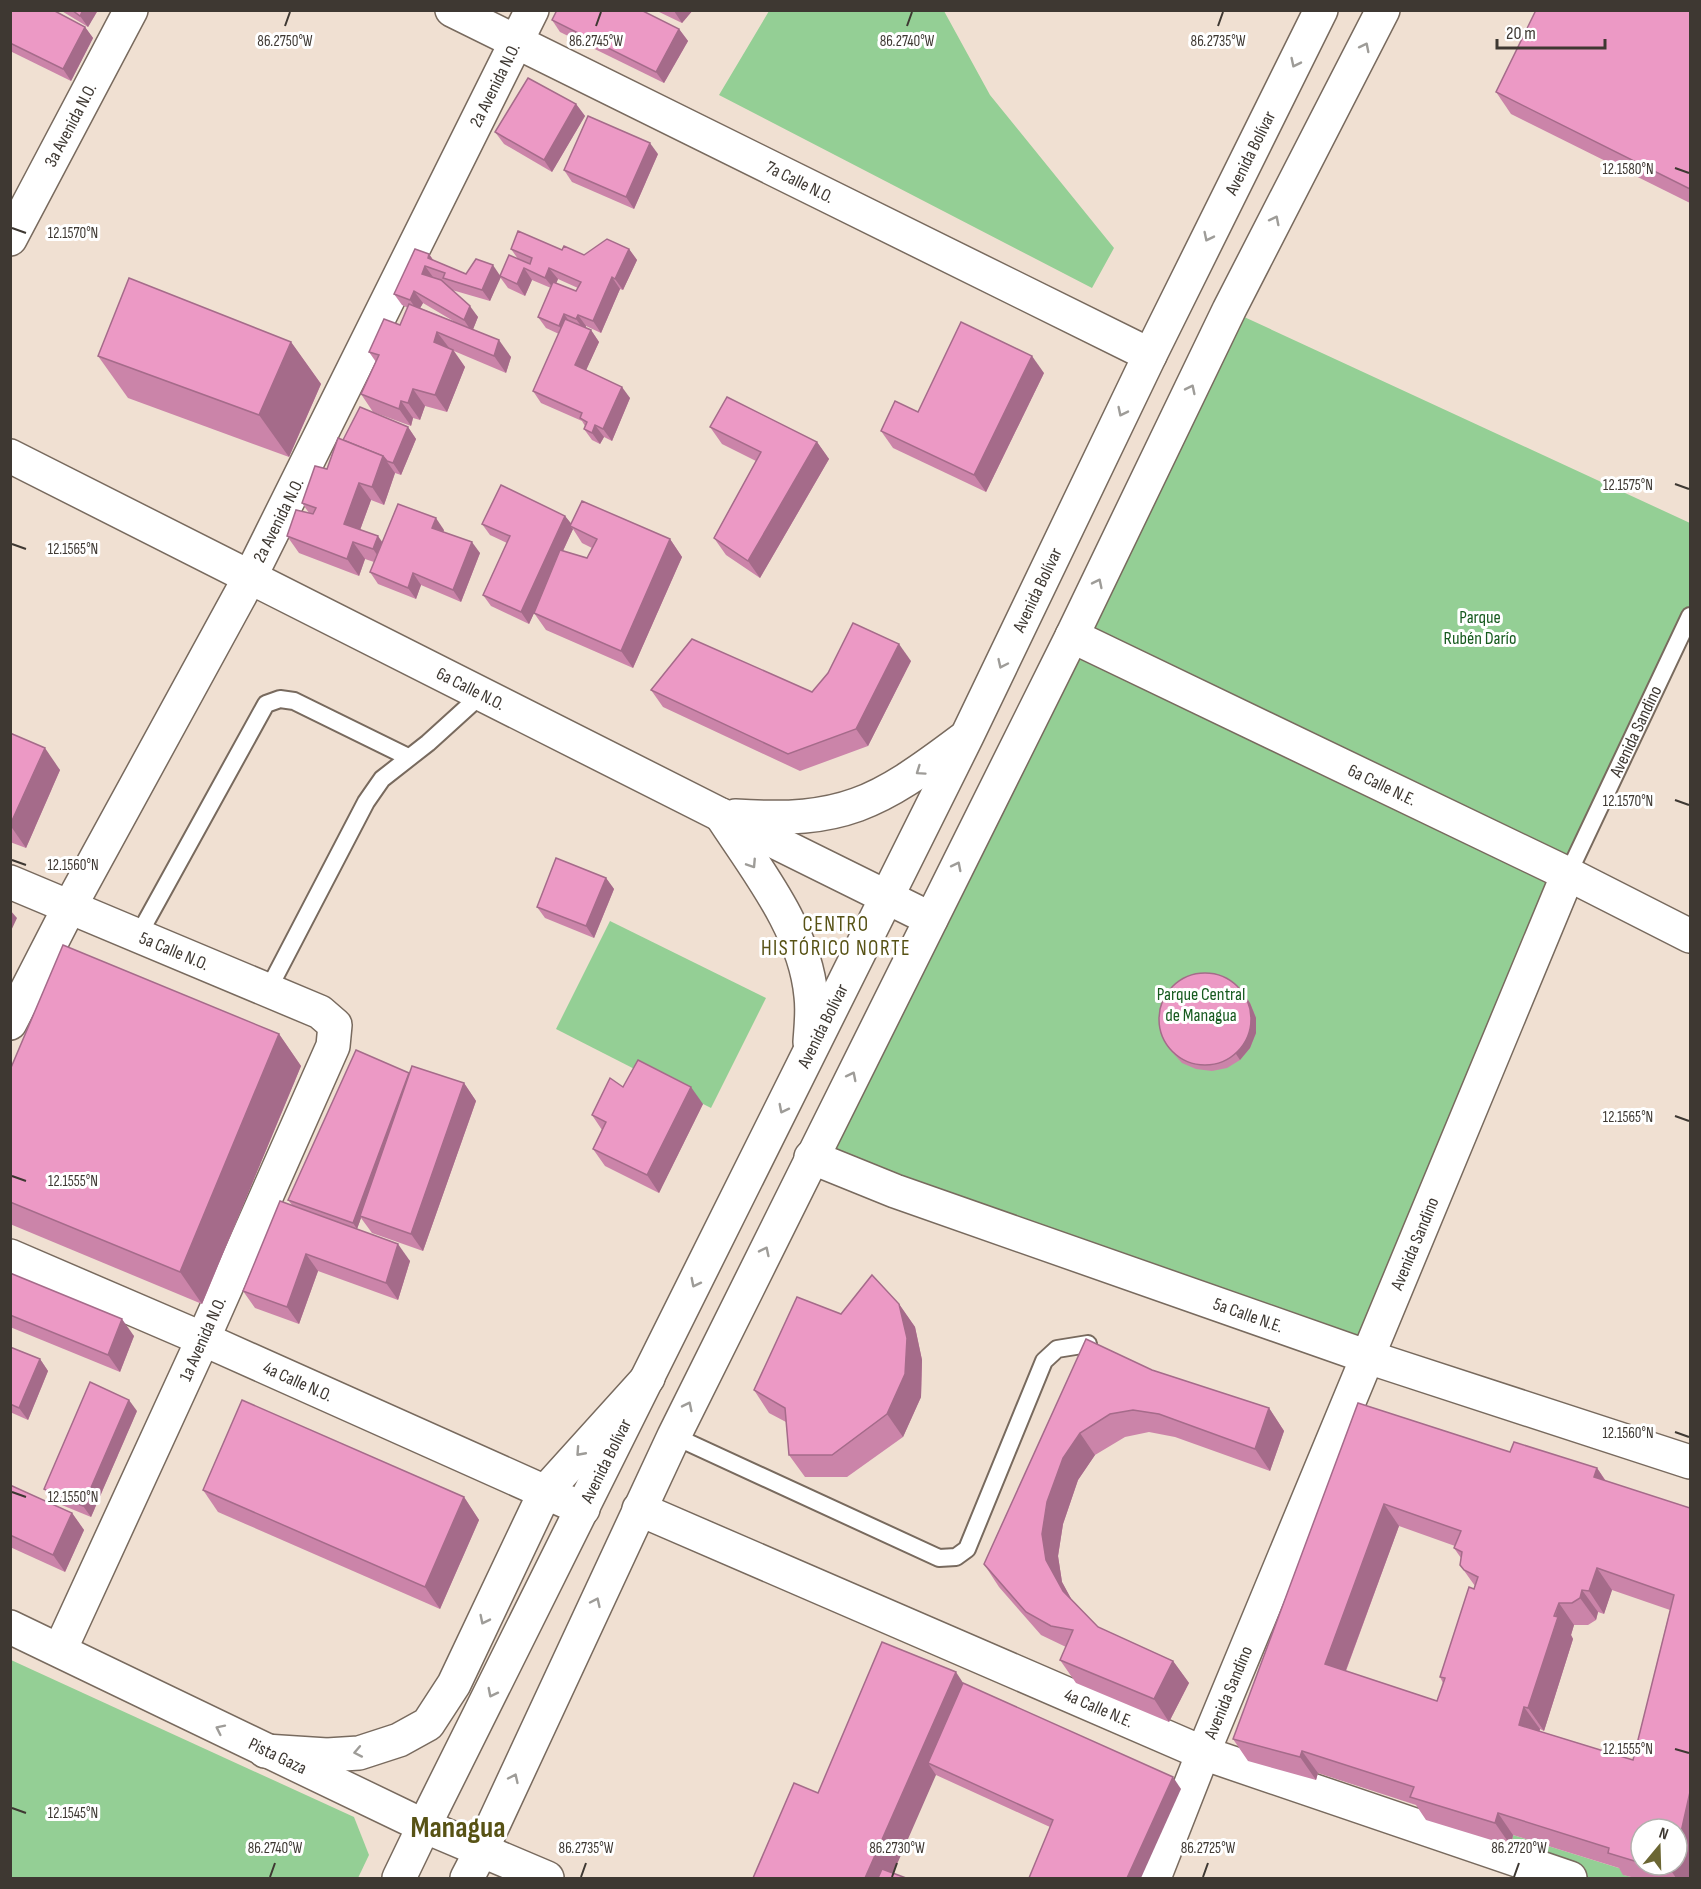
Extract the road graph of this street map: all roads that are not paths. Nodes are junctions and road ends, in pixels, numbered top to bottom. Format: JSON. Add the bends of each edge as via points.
{"nodes":[{"id":1,"x":131,"y":10,"type":"edge"},
{"id":2,"x":452,"y":10,"type":"edge"},
{"id":3,"x":532,"y":10,"type":"edge"},
{"id":4,"x":1321,"y":10,"type":"edge"},
{"id":5,"x":1383,"y":10,"type":"edge"},
{"id":6,"x":516,"y":42,"type":"junction"},
{"id":7,"x":10,"y":239,"type":"edge"},
{"id":8,"x":1150,"y":355,"type":"junction"},
{"id":9,"x":10,"y":456,"type":"edge"},
{"id":10,"x":250,"y":577,"type":"junction"},
{"id":11,"x":1690,"y":616,"type":"edge"},
{"id":12,"x":1072,"y":636,"type":"junction"},
{"id":13,"x":482,"y":694,"type":"junction"},
{"id":14,"x":967,"y":736,"type":"junction"},
{"id":15,"x":408,"y":757,"type":"junction"},
{"id":16,"x":721,"y":815,"type":"junction"},
{"id":17,"x":1568,"y":874,"type":"junction"},
{"id":18,"x":10,"y":882,"type":"edge"},
{"id":19,"x":887,"y":897,"type":"junction"},
{"id":20,"x":69,"y":908,"type":"junction"},
{"id":21,"x":931,"y":919,"type":"junction"},
{"id":22,"x":138,"y":936,"type":"junction"},
{"id":23,"x":1690,"y":936,"type":"edge"},
{"id":24,"x":268,"y":990,"type":"junction"},
{"id":25,"x":10,"y":1023,"type":"edge"},
{"id":26,"x":334,"y":1025,"type":"joint"},
{"id":27,"x":809,"y":1056,"type":"junction"},
{"id":28,"x":811,"y":1157,"type":"junction"},
{"id":29,"x":10,"y":1256,"type":"edge"},
{"id":30,"x":203,"y":1339,"type":"junction"},
{"id":31,"x":1088,"y":1344,"type":"edge"},
{"id":32,"x":1368,"y":1357,"type":"junction"},
{"id":33,"x":648,"y":1378,"type":"junction"},
{"id":34,"x":674,"y":1436,"type":"junction"},
{"id":35,"x":1690,"y":1462,"type":"edge"},
{"id":36,"x":545,"y":1492,"type":"junction"},
{"id":37,"x":583,"y":1509,"type":"junction"},
{"id":38,"x":639,"y":1509,"type":"junction"},
{"id":39,"x":10,"y":1627,"type":"edge"},
{"id":40,"x":60,"y":1650,"type":"junction"},
{"id":41,"x":265,"y":1751,"type":"junction"},
{"id":42,"x":1203,"y":1753,"type":"junction"},
{"id":43,"x":424,"y":1826,"type":"junction"},
{"id":44,"x":474,"y":1864,"type":"edge"},
{"id":45,"x":399,"y":1878,"type":"edge"},
{"id":46,"x":547,"y":1878,"type":"edge"},
{"id":47,"x":1154,"y":1878,"type":"edge"},
{"id":48,"x":1570,"y":1878,"type":"edge"}],
"edges":[{"from":1,"to":7,"type":"main road","name":"3a Avenida N.O."},
{"from":2,"to":6,"type":"main road","name":"7a Calle N.O."},
{"from":3,"to":6,"type":"main road","name":"2a Avenida N.O."},
{"from":4,"to":8,"type":"main road","name":"Avenida Bolívar","one_way":true},
{"from":12,"to":5,"type":"main road","one_way":true,"via":[[1229,309]]},
{"from":6,"to":8,"type":"main road","name":"7a Calle N.O."},
{"from":6,"to":10,"type":"main road","name":"2a Avenida N.O."},
{"from":8,"to":14,"type":"main road","name":"Avenida Bolívar","one_way":true},
{"from":9,"to":10,"type":"main road","name":"6a Calle N.O."},
{"from":10,"to":13,"type":"main road","name":"6a Calle N.O."},
{"from":10,"to":20,"type":"main road","name":"2a Avenida N.O."},
{"from":11,"to":17,"type":"lane","name":"Avenida Sandino"},
{"from":12,"to":17,"type":"main road","name":"6a Calle N.E."},
{"from":21,"to":12,"type":"main road","one_way":true},
{"from":13,"to":15,"type":"lane"},
{"from":13,"to":16,"type":"main road","name":"6a Calle N.O."},
{"from":14,"to":16,"type":"main road","one_way":true,"via":[[902,784],[846,810],[777,819]]},
{"from":14,"to":19,"type":"main road","name":"Avenida Bolívar"},
{"from":15,"to":22,"type":"lane","via":[[294,700],[266,704]]},
{"from":15,"to":24,"type":"lane","via":[[382,779],[366,802]]},
{"from":16,"to":19,"type":"main road","name":"6a Calle N.O."},
{"from":16,"to":27,"type":"main road","one_way":true,"via":[[770,891],[796,944],[811,995]]},
{"from":17,"to":23,"type":"main road","name":"6a Calle N.E."},
{"from":17,"to":32,"type":"main road","name":"Avenida Sandino"},
{"from":18,"to":20,"type":"main road","name":"5a Calle N.O."},
{"from":19,"to":21,"type":"main road","name":"6a Calle N.O."},
{"from":19,"to":27,"type":"main road","name":"Avenida Bolívar"},
{"from":20,"to":22,"type":"main road","name":"5a Calle N.O."},
{"from":20,"to":25,"type":"main road","name":"2a Avenida N.O."},
{"from":28,"to":21,"type":"main road","one_way":true},
{"from":22,"to":24,"type":"main road","name":"5a Calle N.O."},
{"from":24,"to":26,"type":"main road","name":"5a Calle N.O.","via":[[320,1012]]},
{"from":26,"to":30,"type":"main road","name":"1a Avenida N.O.","via":[[333,1046]]},
{"from":27,"to":33,"type":"main road","name":"Avenida Bolívar","one_way":true},
{"from":28,"to":32,"type":"main road","name":"5a Calle N.E.","via":[[895,1191]]},
{"from":34,"to":28,"type":"main road","one_way":true},
{"from":29,"to":30,"type":"main road","name":"4a Calle N.O."},
{"from":30,"to":36,"type":"main road","name":"4a Calle N.O."},
{"from":30,"to":40,"type":"main road","name":"1a Avenida N.O."},
{"from":31,"to":34,"type":"lane","via":[[1057,1349],[1044,1361],[967,1549],[956,1557],[939,1558]]},
{"from":32,"to":35,"type":"main road","name":"5a Calle N.E."},
{"from":32,"to":42,"type":"main road","name":"Avenida Sandino"},
{"from":33,"to":36,"type":"main road","one_way":true},
{"from":33,"to":37,"type":"main road","name":"Avenida Bolívar"},
{"from":34,"to":38,"type":"main road"},
{"from":36,"to":37,"type":"main road","name":"4a Calle N.O."},
{"from":36,"to":41,"type":"main road","one_way":true,"via":[[454,1684],[428,1724],[399,1740],[359,1753]]},
{"from":37,"to":43,"type":"main road","name":"Avenida Bolívar","one_way":true},
{"from":38,"to":42,"type":"main road","name":"4a Calle N.E."},
{"from":44,"to":38,"type":"main road","one_way":true},
{"from":39,"to":40,"type":"main road","name":"Pista Gaza"},
{"from":41,"to":40,"type":"main road","name":"Pista Gaza","one_way":true},
{"from":41,"to":43,"type":"main road","name":"Pista Gaza"},
{"from":42,"to":47,"type":"main road","name":"Avenida Sandino"},
{"from":42,"to":48,"type":"main road","name":"4a Calle N.E."},
{"from":43,"to":44,"type":"main road","name":"Pista Gaza"},
{"from":43,"to":45,"type":"main road","name":"Avenida Bolívar"},
{"from":44,"to":46,"type":"main road","name":"Pista Gaza"}]}
